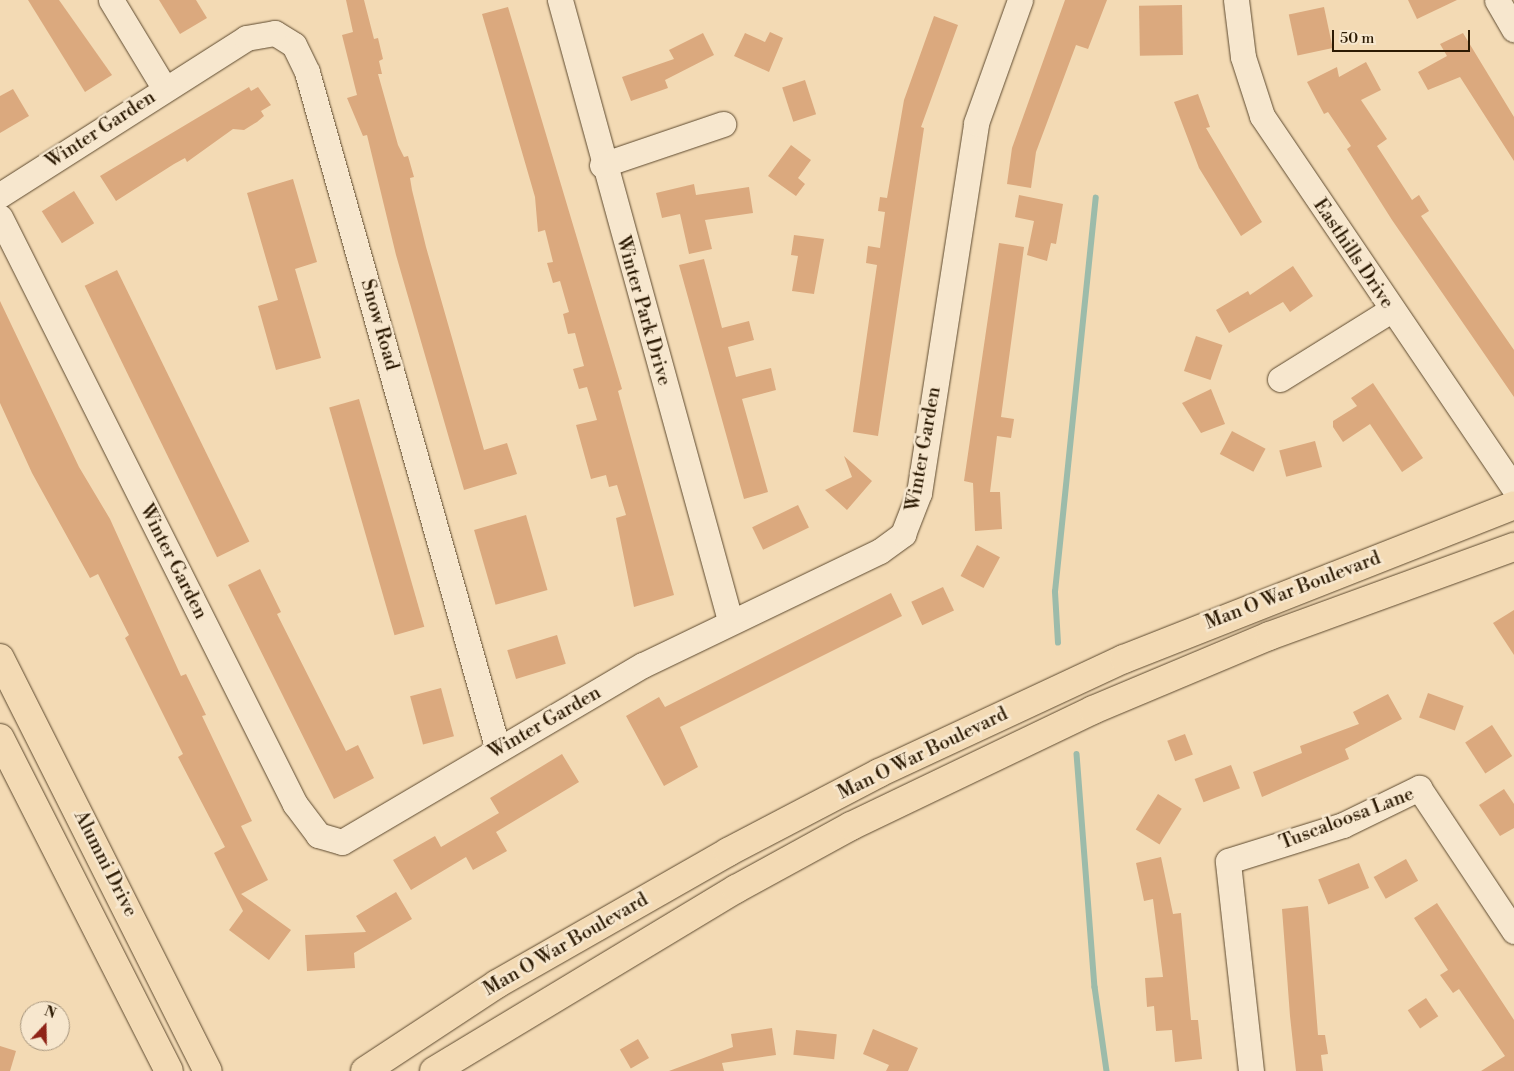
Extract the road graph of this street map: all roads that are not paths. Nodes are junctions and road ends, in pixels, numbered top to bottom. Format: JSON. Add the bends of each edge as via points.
{"nodes":[{"id":1,"x":111,"y":0,"type":"edge"},
{"id":2,"x":560,"y":0,"type":"edge"},
{"id":3,"x":1020,"y":0,"type":"edge"},
{"id":4,"x":1236,"y":0,"type":"edge"},
{"id":5,"x":1497,"y":0,"type":"edge"},
{"id":6,"x":1514,"y":30,"type":"edge"},
{"id":7,"x":165,"y":88,"type":"junction"},
{"id":8,"x":723,"y":124,"type":"dead end"},
{"id":9,"x":602,"y":165,"type":"junction"},
{"id":10,"x":0,"y":195,"type":"edge"},
{"id":11,"x":0,"y":217,"type":"edge"},
{"id":12,"x":1391,"y":310,"type":"junction"},
{"id":13,"x":1280,"y":379,"type":"dead end"},
{"id":14,"x":1514,"y":488,"type":"edge"},
{"id":15,"x":1514,"y":505,"type":"edge"},
{"id":16,"x":1514,"y":547,"type":"edge"},
{"id":17,"x":730,"y":620,"type":"junction"},
{"id":18,"x":0,"y":658,"type":"edge"},
{"id":19,"x":0,"y":738,"type":"edge"},
{"id":20,"x":498,"y":750,"type":"junction"},
{"id":21,"x":1514,"y":930,"type":"edge"},
{"id":22,"x":169,"y":1071,"type":"edge"},
{"id":23,"x":208,"y":1071,"type":"edge"},
{"id":24,"x":365,"y":1071,"type":"edge"},
{"id":25,"x":434,"y":1071,"type":"edge"},
{"id":26,"x":1251,"y":1071,"type":"edge"}],
"edges":[{"from":1,"to":7,"type":"street","name":"Winter Garden"},
{"from":2,"to":9,"type":"street","name":"Winter Park Drive"},
{"from":3,"to":17,"type":"street","name":"Winter Garden","via":[[976,123],[919,492],[908,527],[880,551]]},
{"from":4,"to":12,"type":"street","name":"Easthills Drive","via":[[1243,57],[1262,116]]},
{"from":5,"to":6,"type":"street"},
{"from":7,"to":10,"type":"street","name":"Winter Garden"},
{"from":7,"to":20,"type":"street","name":"Snow Road","via":[[257,33],[282,37],[302,55]]},
{"from":8,"to":9,"type":"street"},
{"from":9,"to":17,"type":"street","name":"Winter Park Drive"},
{"from":11,"to":20,"type":"street","name":"Winter Garden","via":[[308,825],[327,840],[347,840]]},
{"from":12,"to":13,"type":"street"},
{"from":12,"to":14,"type":"street","name":"Easthills Drive"},
{"from":15,"to":24,"type":"main road","name":"Man O War Boulevard","via":[[1124,659],[879,773],[728,852],[497,984]]},
{"from":16,"to":25,"type":"main road","name":"Man O War Boulevard","via":[[1269,636],[1119,699],[851,826],[736,889]]},
{"from":17,"to":20,"type":"street","name":"Winter Garden"},
{"from":18,"to":23,"type":"main road","name":"Alumni Drive"},
{"from":19,"to":22,"type":"main road","name":"Alumni Drive"},
{"from":21,"to":26,"type":"street","name":"Tuscaloosa Lane","via":[[1418,788],[1343,825],[1228,860]]}]}
